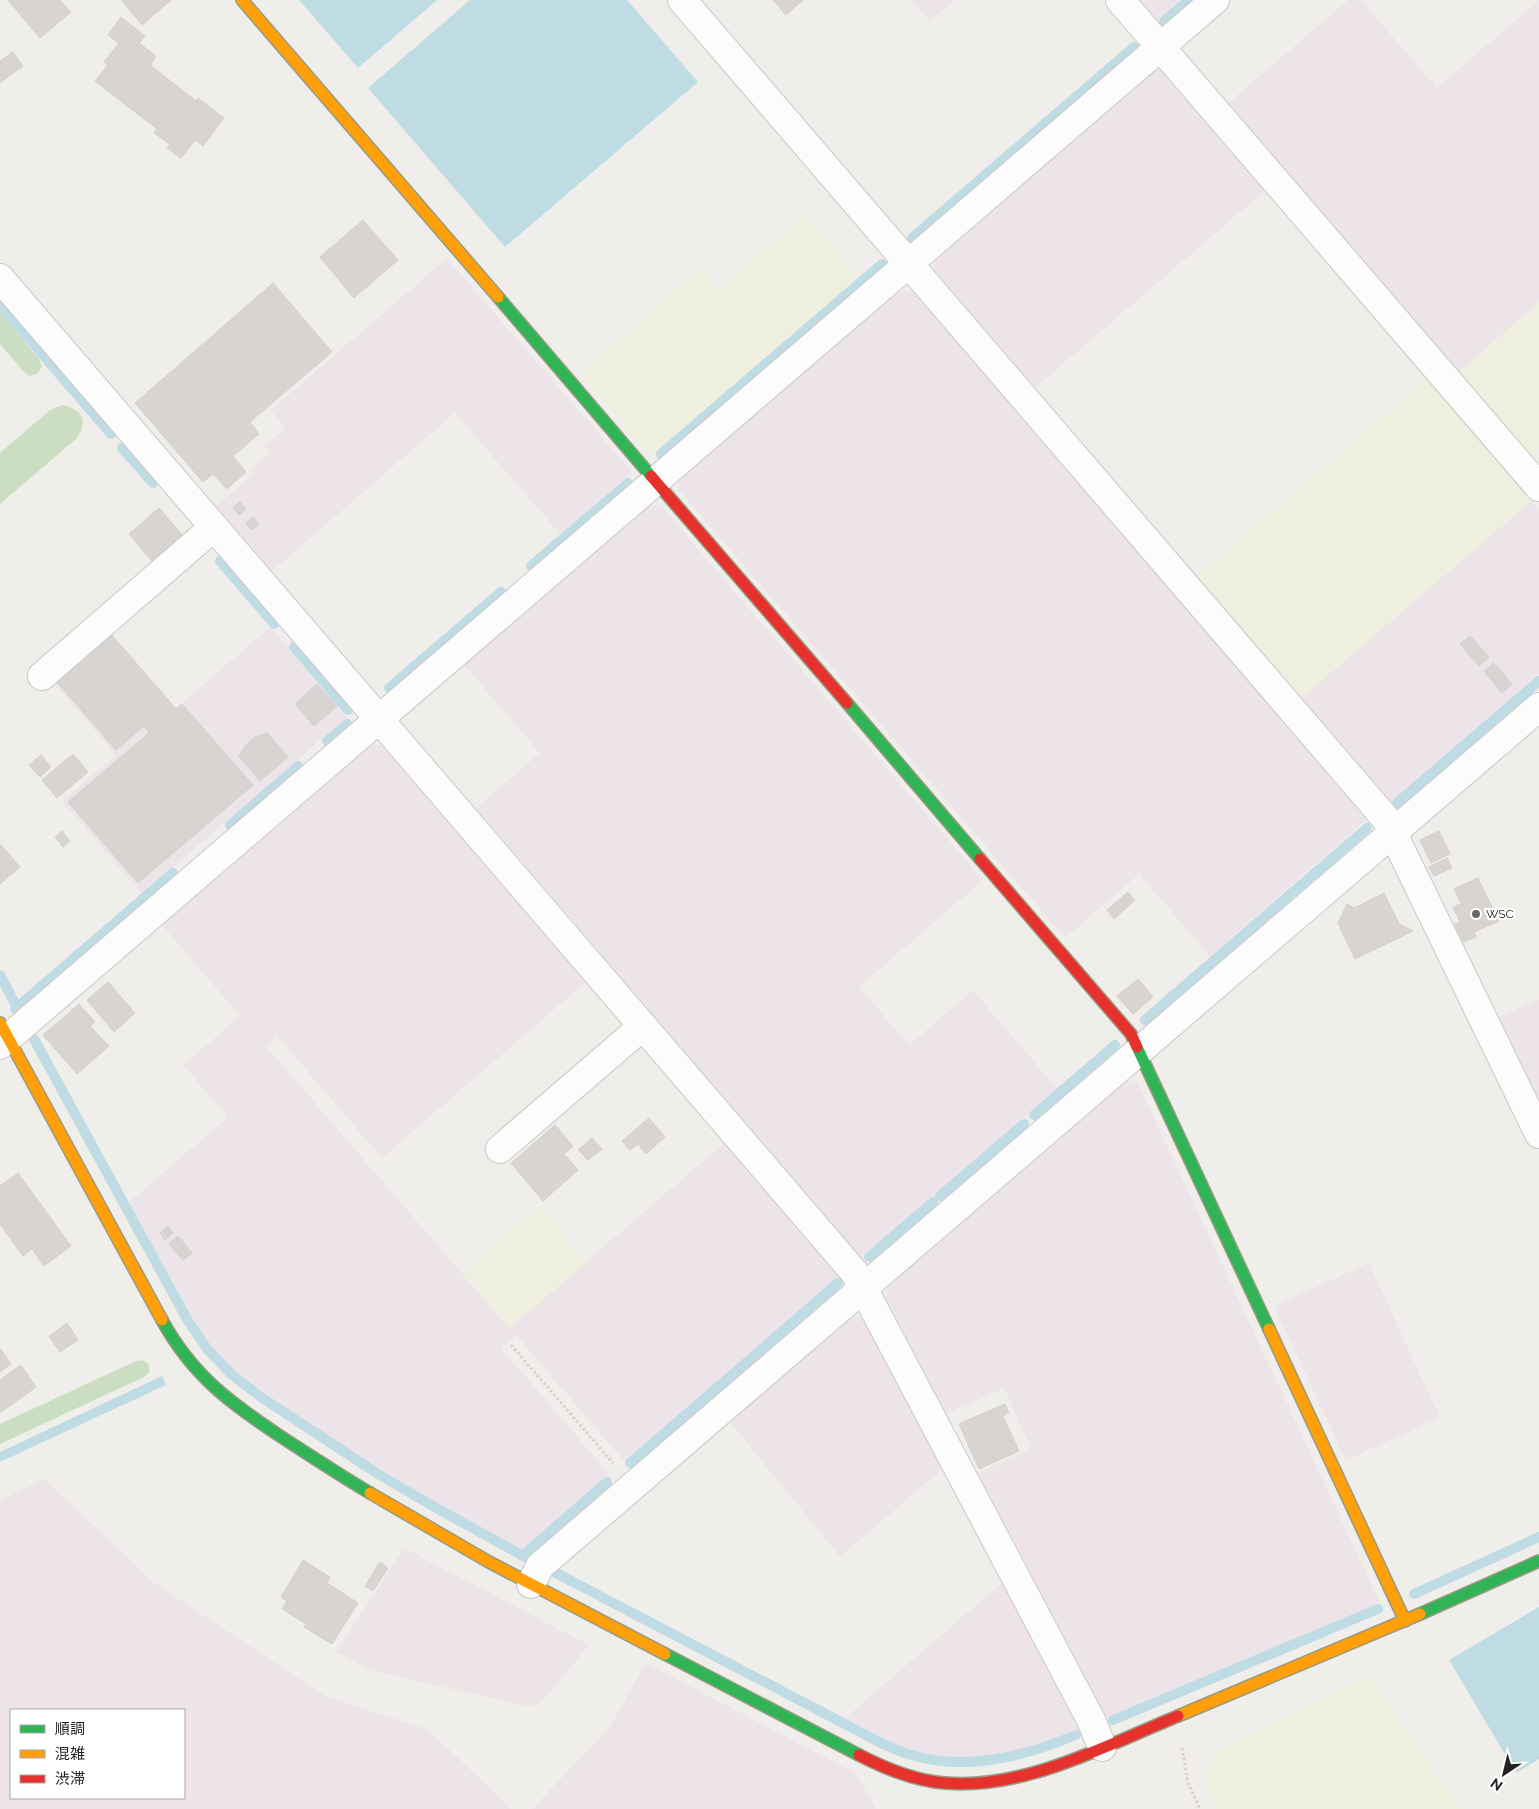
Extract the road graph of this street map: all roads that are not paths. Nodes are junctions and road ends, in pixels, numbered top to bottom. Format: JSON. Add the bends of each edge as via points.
{"nodes":[{"id":1,"x":242,"y":0,"type":"edge"},
{"id":2,"x":682,"y":0,"type":"edge"},
{"id":3,"x":1120,"y":0,"type":"edge"},
{"id":4,"x":1215,"y":0,"type":"edge"},
{"id":5,"x":1161,"y":47,"type":"junction"},
{"id":6,"x":908,"y":264,"type":"junction"},
{"id":7,"x":0,"y":278,"type":"edge"},
{"id":8,"x":656,"y":481,"type":"junction"},
{"id":9,"x":1539,"y":487,"type":"edge"},
{"id":10,"x":214,"y":527,"type":"junction"},
{"id":11,"x":42,"y":676,"type":"dead end"},
{"id":12,"x":1539,"y":707,"type":"edge"},
{"id":13,"x":380,"y":719,"type":"junction"},
{"id":14,"x":1392,"y":833,"type":"junction"},
{"id":15,"x":643,"y":1026,"type":"junction"},
{"id":16,"x":3,"y":1035,"type":"edge"},
{"id":17,"x":1139,"y":1051,"type":"junction"},
{"id":18,"x":1539,"y":1134,"type":"edge"},
{"id":19,"x":500,"y":1149,"type":"dead end"},
{"id":20,"x":863,"y":1288,"type":"junction"},
{"id":21,"x":1539,"y":1561,"type":"edge"},
{"id":22,"x":531,"y":1584,"type":"junction"},
{"id":23,"x":1405,"y":1621,"type":"junction"},
{"id":24,"x":1102,"y":1747,"type":"junction"}],
"edges":[{"from":1,"to":8,"type":"street"},
{"from":2,"to":6,"type":"street"},
{"from":3,"to":5,"type":"street"},
{"from":4,"to":5,"type":"street"},
{"from":5,"to":6,"type":"street"},
{"from":5,"to":9,"type":"street"},
{"from":6,"to":8,"type":"street"},
{"from":6,"to":14,"type":"street","via":[[1386,819]]},
{"from":7,"to":10,"type":"street"},
{"from":8,"to":13,"type":"street"},
{"from":8,"to":17,"type":"street","via":[[1131,1034]]},
{"from":10,"to":11,"type":"street"},
{"from":10,"to":13,"type":"street"},
{"from":12,"to":14,"type":"street"},
{"from":13,"to":15,"type":"street"},
{"from":13,"to":16,"type":"street"},
{"from":14,"to":17,"type":"street"},
{"from":14,"to":18,"type":"street"},
{"from":15,"to":19,"type":"street"},
{"from":15,"to":20,"type":"street","via":[[856,1273]]},
{"from":16,"to":22,"type":"street","via":[[169,1333],[191,1364],[218,1392],[308,1454],[428,1528]]},
{"from":17,"to":20,"type":"street"},
{"from":17,"to":23,"type":"street"},
{"from":20,"to":22,"type":"street","via":[[540,1566]]},
{"from":20,"to":24,"type":"street"},
{"from":21,"to":23,"type":"street"},
{"from":22,"to":24,"type":"street","via":[[874,1763],[901,1774],[958,1784],[987,1782],[1051,1767]]},
{"from":23,"to":24,"type":"street"}]}
